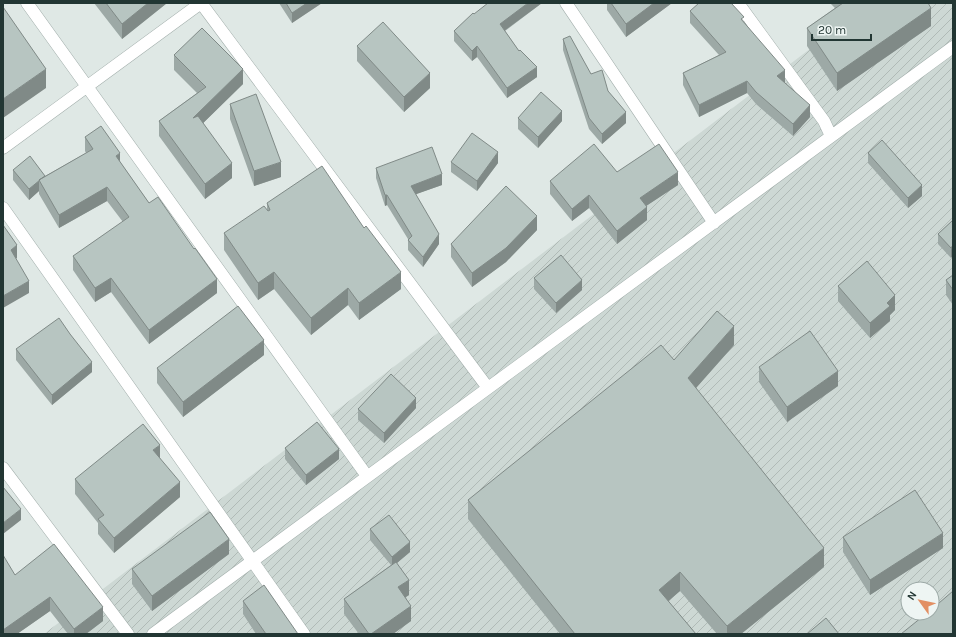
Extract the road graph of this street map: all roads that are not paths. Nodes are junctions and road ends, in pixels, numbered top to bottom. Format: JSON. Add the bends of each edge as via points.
{"nodes":[{"id":1,"x":27,"y":3,"type":"edge"},
{"id":2,"x":566,"y":3,"type":"edge"},
{"id":3,"x":738,"y":3,"type":"edge"},
{"id":4,"x":953,"y":47,"type":"edge"},
{"id":5,"x":87,"y":87,"type":"junction"},
{"id":6,"x":831,"y":136,"type":"junction"},
{"id":7,"x":3,"y":148,"type":"edge"},
{"id":8,"x":3,"y":208,"type":"edge"},
{"id":9,"x":714,"y":223,"type":"junction"},
{"id":10,"x":488,"y":388,"type":"junction"},
{"id":11,"x":3,"y":468,"type":"edge"},
{"id":12,"x":367,"y":476,"type":"junction"},
{"id":13,"x":252,"y":561,"type":"junction"},
{"id":14,"x":128,"y":634,"type":"edge"},
{"id":15,"x":153,"y":634,"type":"edge"},
{"id":16,"x":304,"y":634,"type":"edge"}],
"edges":[{"from":1,"to":5,"type":"street"},
{"from":2,"to":9,"type":"street"},
{"from":3,"to":6,"type":"street","via":[[824,121]]},
{"from":4,"to":6,"type":"street"},
{"from":5,"to":7,"type":"street"},
{"from":5,"to":10,"type":"street","via":[[201,3]]},
{"from":5,"to":12,"type":"street"},
{"from":6,"to":9,"type":"street"},
{"from":8,"to":13,"type":"street"},
{"from":9,"to":10,"type":"street"},
{"from":10,"to":12,"type":"street"},
{"from":11,"to":14,"type":"street"},
{"from":12,"to":13,"type":"street"},
{"from":13,"to":15,"type":"street"},
{"from":13,"to":16,"type":"street"}]}
